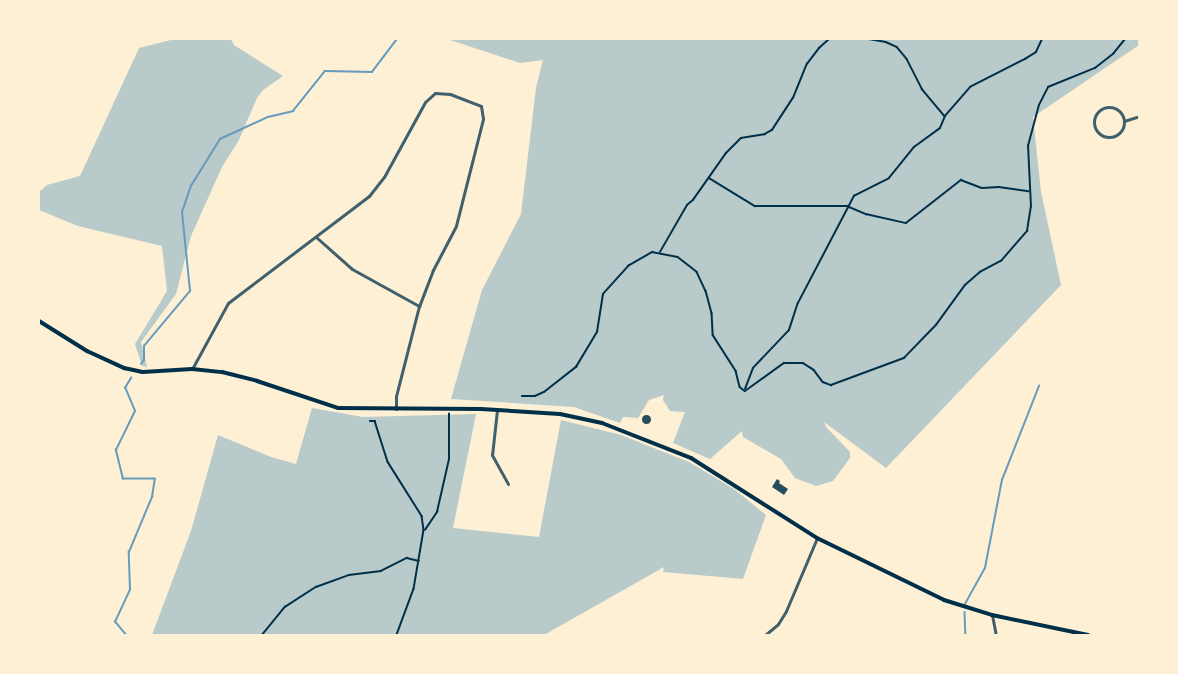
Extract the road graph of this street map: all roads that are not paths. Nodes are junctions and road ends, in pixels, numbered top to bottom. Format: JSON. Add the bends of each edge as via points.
{"nodes":[{"id":1,"x":1139,"y":116,"type":"edge"},
{"id":2,"x":1124,"y":122,"type":"junction"},
{"id":3,"x":316,"y":237,"type":"junction"},
{"id":4,"x":419,"y":306,"type":"junction"},
{"id":5,"x":39,"y":321,"type":"edge"},
{"id":6,"x":192,"y":369,"type":"junction"},
{"id":7,"x":396,"y":409,"type":"junction"},
{"id":8,"x":497,"y":410,"type":"junction"},
{"id":9,"x":508,"y":484,"type":"dead end"},
{"id":10,"x":817,"y":538,"type":"junction"},
{"id":11,"x":992,"y":615,"type":"junction"},
{"id":12,"x":1058,"y":629,"type":"junction"},
{"id":13,"x":765,"y":635,"type":"edge"},
{"id":14,"x":996,"y":635,"type":"edge"},
{"id":15,"x":1058,"y":635,"type":"edge"},
{"id":16,"x":1088,"y":635,"type":"edge"}],
"edges":[{"from":1,"to":2,"type":"street"},
{"from":2,"to":2,"type":"street","via":[[1119,133],[1111,137],[1098,132],[1094,124],[1100,111],[1109,108],[1119,111]]},
{"from":3,"to":4,"type":"street","via":[[357,273]]},
{"from":3,"to":4,"type":"street","via":[[377,187],[430,97],[435,93],[450,94],[476,103],[483,111],[483,119],[461,211]]},
{"from":3,"to":6,"type":"street","via":[[228,303]]},
{"from":4,"to":7,"type":"street"},
{"from":5,"to":6,"type":"main road","via":[[123,368],[144,372]]},
{"from":6,"to":7,"type":"main road","via":[[240,376],[338,408]]},
{"from":7,"to":8,"type":"main road"},
{"from":8,"to":9,"type":"street","via":[[492,455]]},
{"from":8,"to":10,"type":"main road","via":[[572,415],[674,450]]},
{"from":10,"to":11,"type":"main road","via":[[944,600]]},
{"from":10,"to":13,"type":"street","via":[[786,611]]},
{"from":11,"to":12,"type":"main road"},
{"from":11,"to":14,"type":"street"},
{"from":12,"to":15,"type":"street"},
{"from":12,"to":16,"type":"main road"}]}
